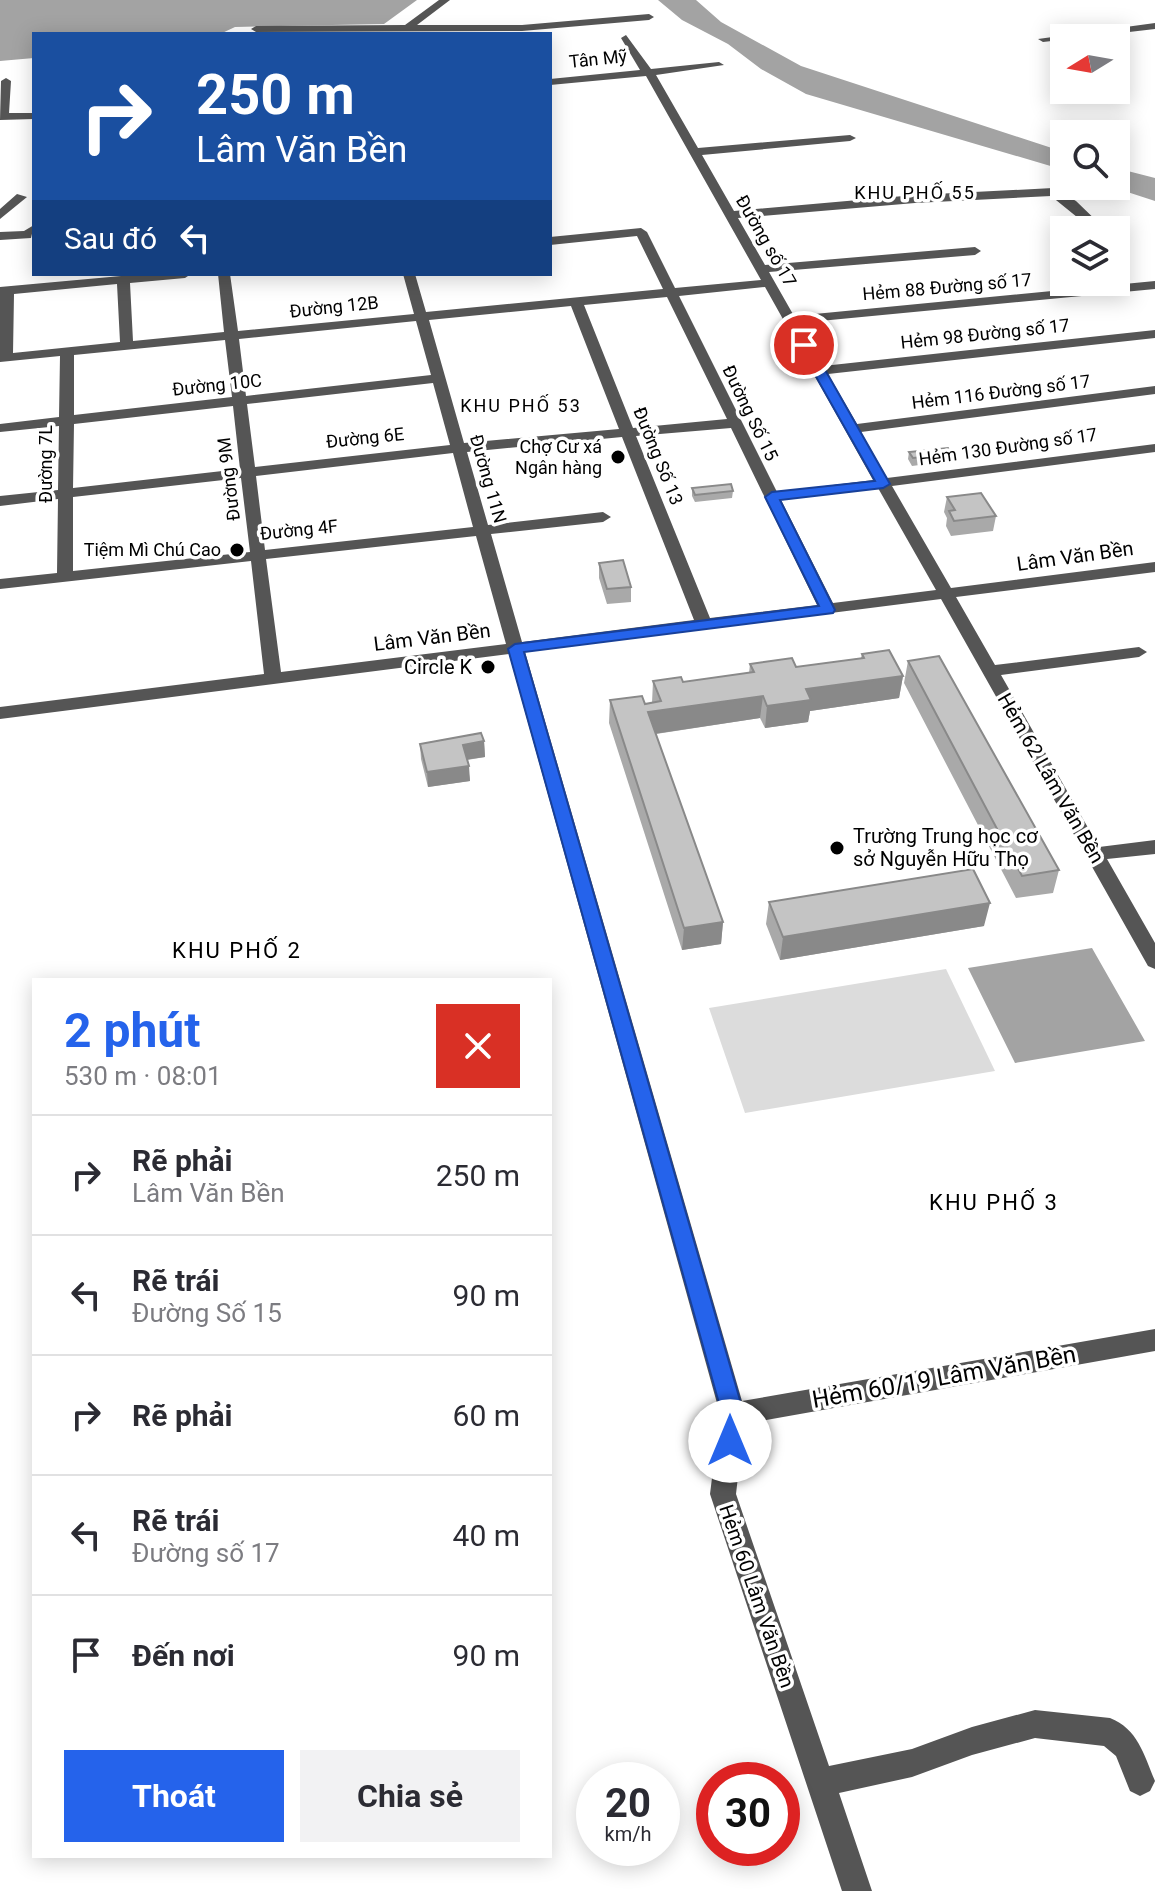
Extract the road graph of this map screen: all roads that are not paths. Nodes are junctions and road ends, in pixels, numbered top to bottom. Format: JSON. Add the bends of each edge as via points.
{"nodes":[{"id":1,"x":445,"y":0,"type":"edge"},
{"id":2,"x":649,"y":17,"type":"dead end"},
{"id":3,"x":1155,"y":26,"type":"edge"},
{"id":4,"x":407,"y":28,"type":"junction"},
{"id":5,"x":256,"y":29,"type":"dead end"},
{"id":6,"x":522,"y":31,"type":"edge"},
{"id":7,"x":287,"y":32,"type":"edge"},
{"id":8,"x":418,"y":32,"type":"edge"},
{"id":9,"x":626,"y":38,"type":"dead end"},
{"id":10,"x":1043,"y":39,"type":"dead end"},
{"id":11,"x":719,"y":65,"type":"dead end"},
{"id":12,"x":649,"y":72,"type":"junction"},
{"id":13,"x":6,"y":81,"type":"dead end"},
{"id":14,"x":552,"y":82,"type":"edge"},
{"id":15,"x":32,"y":116,"type":"edge"},
{"id":16,"x":2,"y":117,"type":"edge"},
{"id":17,"x":850,"y":138,"type":"dead end"},
{"id":18,"x":694,"y":152,"type":"junction"},
{"id":19,"x":21,"y":197,"type":"dead end"},
{"id":20,"x":0,"y":215,"type":"edge"},
{"id":21,"x":730,"y":215,"type":"junction"},
{"id":22,"x":1085,"y":216,"type":"edge"},
{"id":23,"x":32,"y":231,"type":"edge"},
{"id":24,"x":0,"y":236,"type":"edge"},
{"id":25,"x":552,"y":241,"type":"edge"},
{"id":26,"x":975,"y":251,"type":"dead end"},
{"id":27,"x":761,"y":269,"type":"junction"},
{"id":28,"x":164,"y":276,"type":"edge"},
{"id":29,"x":224,"y":276,"type":"edge"},
{"id":30,"x":410,"y":276,"type":"edge"},
{"id":31,"x":123,"y":280,"type":"junction"},
{"id":32,"x":769,"y":283,"type":"junction"},
{"id":33,"x":1155,"y":285,"type":"edge"},
{"id":34,"x":4,"y":290,"type":"edge"},
{"id":35,"x":671,"y":293,"type":"junction"},
{"id":36,"x":576,"y":302,"type":"junction"},
{"id":37,"x":421,"y":317,"type":"junction"},
{"id":38,"x":790,"y":320,"type":"junction"},
{"id":39,"x":1155,"y":334,"type":"edge"},
{"id":40,"x":231,"y":336,"type":"junction"},
{"id":41,"x":127,"y":346,"type":"junction"},
{"id":42,"x":67,"y":351,"type":"junction"},
{"id":43,"x":3,"y":358,"type":"edge"},
{"id":44,"x":819,"y":371,"type":"junction"},
{"id":45,"x":438,"y":378,"type":"junction"},
{"id":46,"x":1155,"y":390,"type":"edge"},
{"id":47,"x":239,"y":401,"type":"junction"},
{"id":48,"x":66,"y":420,"type":"junction"},
{"id":49,"x":735,"y":423,"type":"junction"},
{"id":50,"x":0,"y":428,"type":"edge"},
{"id":51,"x":852,"y":429,"type":"junction"},
{"id":52,"x":628,"y":433,"type":"junction"},
{"id":53,"x":458,"y":448,"type":"junction"},
{"id":54,"x":1155,"y":448,"type":"edge"},
{"id":55,"x":248,"y":472,"type":"junction"},
{"id":56,"x":883,"y":484,"type":"junction"},
{"id":57,"x":66,"y":494,"type":"junction"},
{"id":58,"x":772,"y":497,"type":"junction"},
{"id":59,"x":0,"y":501,"type":"edge"},
{"id":60,"x":603,"y":517,"type":"dead end"},
{"id":61,"x":482,"y":530,"type":"junction"},
{"id":62,"x":258,"y":555,"type":"junction"},
{"id":63,"x":1155,"y":567,"type":"edge"},
{"id":64,"x":65,"y":577,"type":"junction"},
{"id":65,"x":0,"y":584,"type":"edge"},
{"id":66,"x":947,"y":595,"type":"junction"},
{"id":67,"x":828,"y":610,"type":"junction"},
{"id":68,"x":704,"y":625,"type":"junction"},
{"id":69,"x":515,"y":649,"type":"junction"},
{"id":70,"x":1139,"y":652,"type":"dead end"},
{"id":71,"x":990,"y":671,"type":"junction"},
{"id":72,"x":273,"y":679,"type":"junction"},
{"id":73,"x":0,"y":713,"type":"edge"},
{"id":74,"x":1155,"y":847,"type":"edge"},
{"id":75,"x":1094,"y":854,"type":"junction"},
{"id":76,"x":1155,"y":961,"type":"edge"},
{"id":77,"x":1155,"y":1340,"type":"edge"},
{"id":78,"x":733,"y":1414,"type":"junction"},
{"id":79,"x":1140,"y":1781,"type":"dead end"},
{"id":80,"x":820,"y":1783,"type":"junction"},
{"id":81,"x":857,"y":1891,"type":"edge"}],
"edges":[{"from":1,"to":4,"type":"street"},
{"from":2,"to":6,"type":"street"},
{"from":3,"to":10,"type":"street"},
{"from":4,"to":6,"type":"street"},
{"from":4,"to":7,"type":"street"},
{"from":4,"to":8,"type":"street"},
{"from":5,"to":7,"type":"street"},
{"from":9,"to":12,"type":"street","name":"Đường số 17"},
{"from":11,"to":12,"type":"street","name":"Tân Mỹ"},
{"from":12,"to":14,"type":"street","name":"Tân Mỹ"},
{"from":12,"to":18,"type":"street","name":"Đường số 17"},
{"from":13,"to":16,"type":"street"},
{"from":15,"to":16,"type":"street"},
{"from":17,"to":18,"type":"street"},
{"from":18,"to":21,"type":"street","name":"Đường số 17"},
{"from":19,"to":20,"type":"street"},
{"from":21,"to":22,"type":"street","via":[[1053,192]]},
{"from":21,"to":27,"type":"street","name":"Đường số 17"},
{"from":23,"to":24,"type":"street"},
{"from":25,"to":35,"type":"street","name":"Đường Số 15","via":[[641,232]]},
{"from":26,"to":27,"type":"street"},
{"from":27,"to":32,"type":"street","name":"Đường số 17"},
{"from":28,"to":31,"type":"street"},
{"from":29,"to":40,"type":"street","name":"Đường 9M"},
{"from":30,"to":37,"type":"street","name":"Đường 11N"},
{"from":31,"to":34,"type":"street"},
{"from":31,"to":41,"type":"street"},
{"from":32,"to":35,"type":"street","name":"Đường 12B"},
{"from":32,"to":38,"type":"street","name":"Đường số 17"},
{"from":33,"to":38,"type":"street","name":"Hẻm 88 Đường số 17"},
{"from":34,"to":43,"type":"street"},
{"from":35,"to":36,"type":"street","name":"Đường 12B"},
{"from":35,"to":49,"type":"street","name":"Đường Số 15"},
{"from":36,"to":37,"type":"street","name":"Đường 12B"},
{"from":36,"to":52,"type":"street","name":"Đường Số 13"},
{"from":37,"to":40,"type":"street","name":"Đường 12B"},
{"from":37,"to":45,"type":"street","name":"Đường 11N"},
{"from":38,"to":44,"type":"street","name":"Đường số 17"},
{"from":39,"to":44,"type":"street","name":"Hẻm 98 Đường số 17"},
{"from":40,"to":41,"type":"street","name":"Đường 12B"},
{"from":40,"to":47,"type":"street","name":"Đường 9M"},
{"from":41,"to":42,"type":"street","name":"Đường 12B"},
{"from":42,"to":43,"type":"street","name":"Đường 12B"},
{"from":42,"to":48,"type":"street","name":"Đường 7L"},
{"from":44,"to":51,"type":"street","name":"Đường số 17"},
{"from":45,"to":47,"type":"street","name":"Đường 10C"},
{"from":45,"to":53,"type":"street","name":"Đường 11N"},
{"from":46,"to":51,"type":"street","name":"Hẻm 116 Đường số 17"},
{"from":47,"to":48,"type":"street","name":"Đường 10C"},
{"from":47,"to":55,"type":"street","name":"Đường 9M"},
{"from":48,"to":50,"type":"street","name":"Đường 10C"},
{"from":48,"to":57,"type":"street","name":"Đường 7L"},
{"from":49,"to":52,"type":"street","name":"Đường 6E"},
{"from":49,"to":58,"type":"street","name":"Đường Số 15"},
{"from":51,"to":56,"type":"street","name":"Đường số 17"},
{"from":52,"to":53,"type":"street","name":"Đường 6E"},
{"from":52,"to":68,"type":"street","name":"Đường Số 13"},
{"from":53,"to":55,"type":"street","name":"Đường 6E"},
{"from":53,"to":61,"type":"street","name":"Đường 11N"},
{"from":54,"to":56,"type":"street","name":"Hẻm 130 Đường số 17"},
{"from":55,"to":57,"type":"street","name":"Đường 6E"},
{"from":55,"to":62,"type":"street","name":"Đường 9M"},
{"from":56,"to":58,"type":"street","name":"Hẻm 130 Đường số 17"},
{"from":56,"to":66,"type":"street","name":"Đường số 17"},
{"from":57,"to":59,"type":"street","name":"Đường 6E"},
{"from":57,"to":64,"type":"street","name":"Đường 7L"},
{"from":58,"to":67,"type":"street","name":"Đường Số 15"},
{"from":60,"to":61,"type":"street","name":"Đường 4F"},
{"from":61,"to":62,"type":"street","name":"Đường 4F"},
{"from":61,"to":69,"type":"street","name":"Đường 11N"},
{"from":62,"to":64,"type":"street","name":"Đường 4F"},
{"from":62,"to":72,"type":"street","name":"Đường 9M"},
{"from":63,"to":66,"type":"street","name":"Lâm Văn Bền"},
{"from":64,"to":65,"type":"street","name":"Đường 4F"},
{"from":66,"to":67,"type":"street","name":"Lâm Văn Bền"},
{"from":66,"to":71,"type":"street","name":"Hẻm 62 Lâm Văn Bền"},
{"from":67,"to":68,"type":"street","name":"Lâm Văn Bền"},
{"from":68,"to":69,"type":"street","name":"Lâm Văn Bền"},
{"from":69,"to":72,"type":"street","name":"Lâm Văn Bền"},
{"from":69,"to":78,"type":"street","name":"Hẻm 60 Lâm Văn Bền"},
{"from":70,"to":71,"type":"street"},
{"from":71,"to":75,"type":"street","name":"Hẻm 62 Lâm Văn Bền"},
{"from":72,"to":73,"type":"street","name":"Lâm Văn Bền"},
{"from":74,"to":75,"type":"street"},
{"from":75,"to":76,"type":"street","name":"Hẻm 62 Lâm Văn Bền"},
{"from":77,"to":78,"type":"street","name":"Hẻm 60/19 Lâm Văn Bền"},
{"from":78,"to":80,"type":"street","name":"Hẻm 60 Lâm Văn Bền","via":[[723,1494]]},
{"from":79,"to":80,"type":"street","via":[[1126,1746],[1110,1732],[1035,1724],[912,1763]]},
{"from":80,"to":81,"type":"street","name":"Hẻm 60 Lâm Văn Bền"}]}
